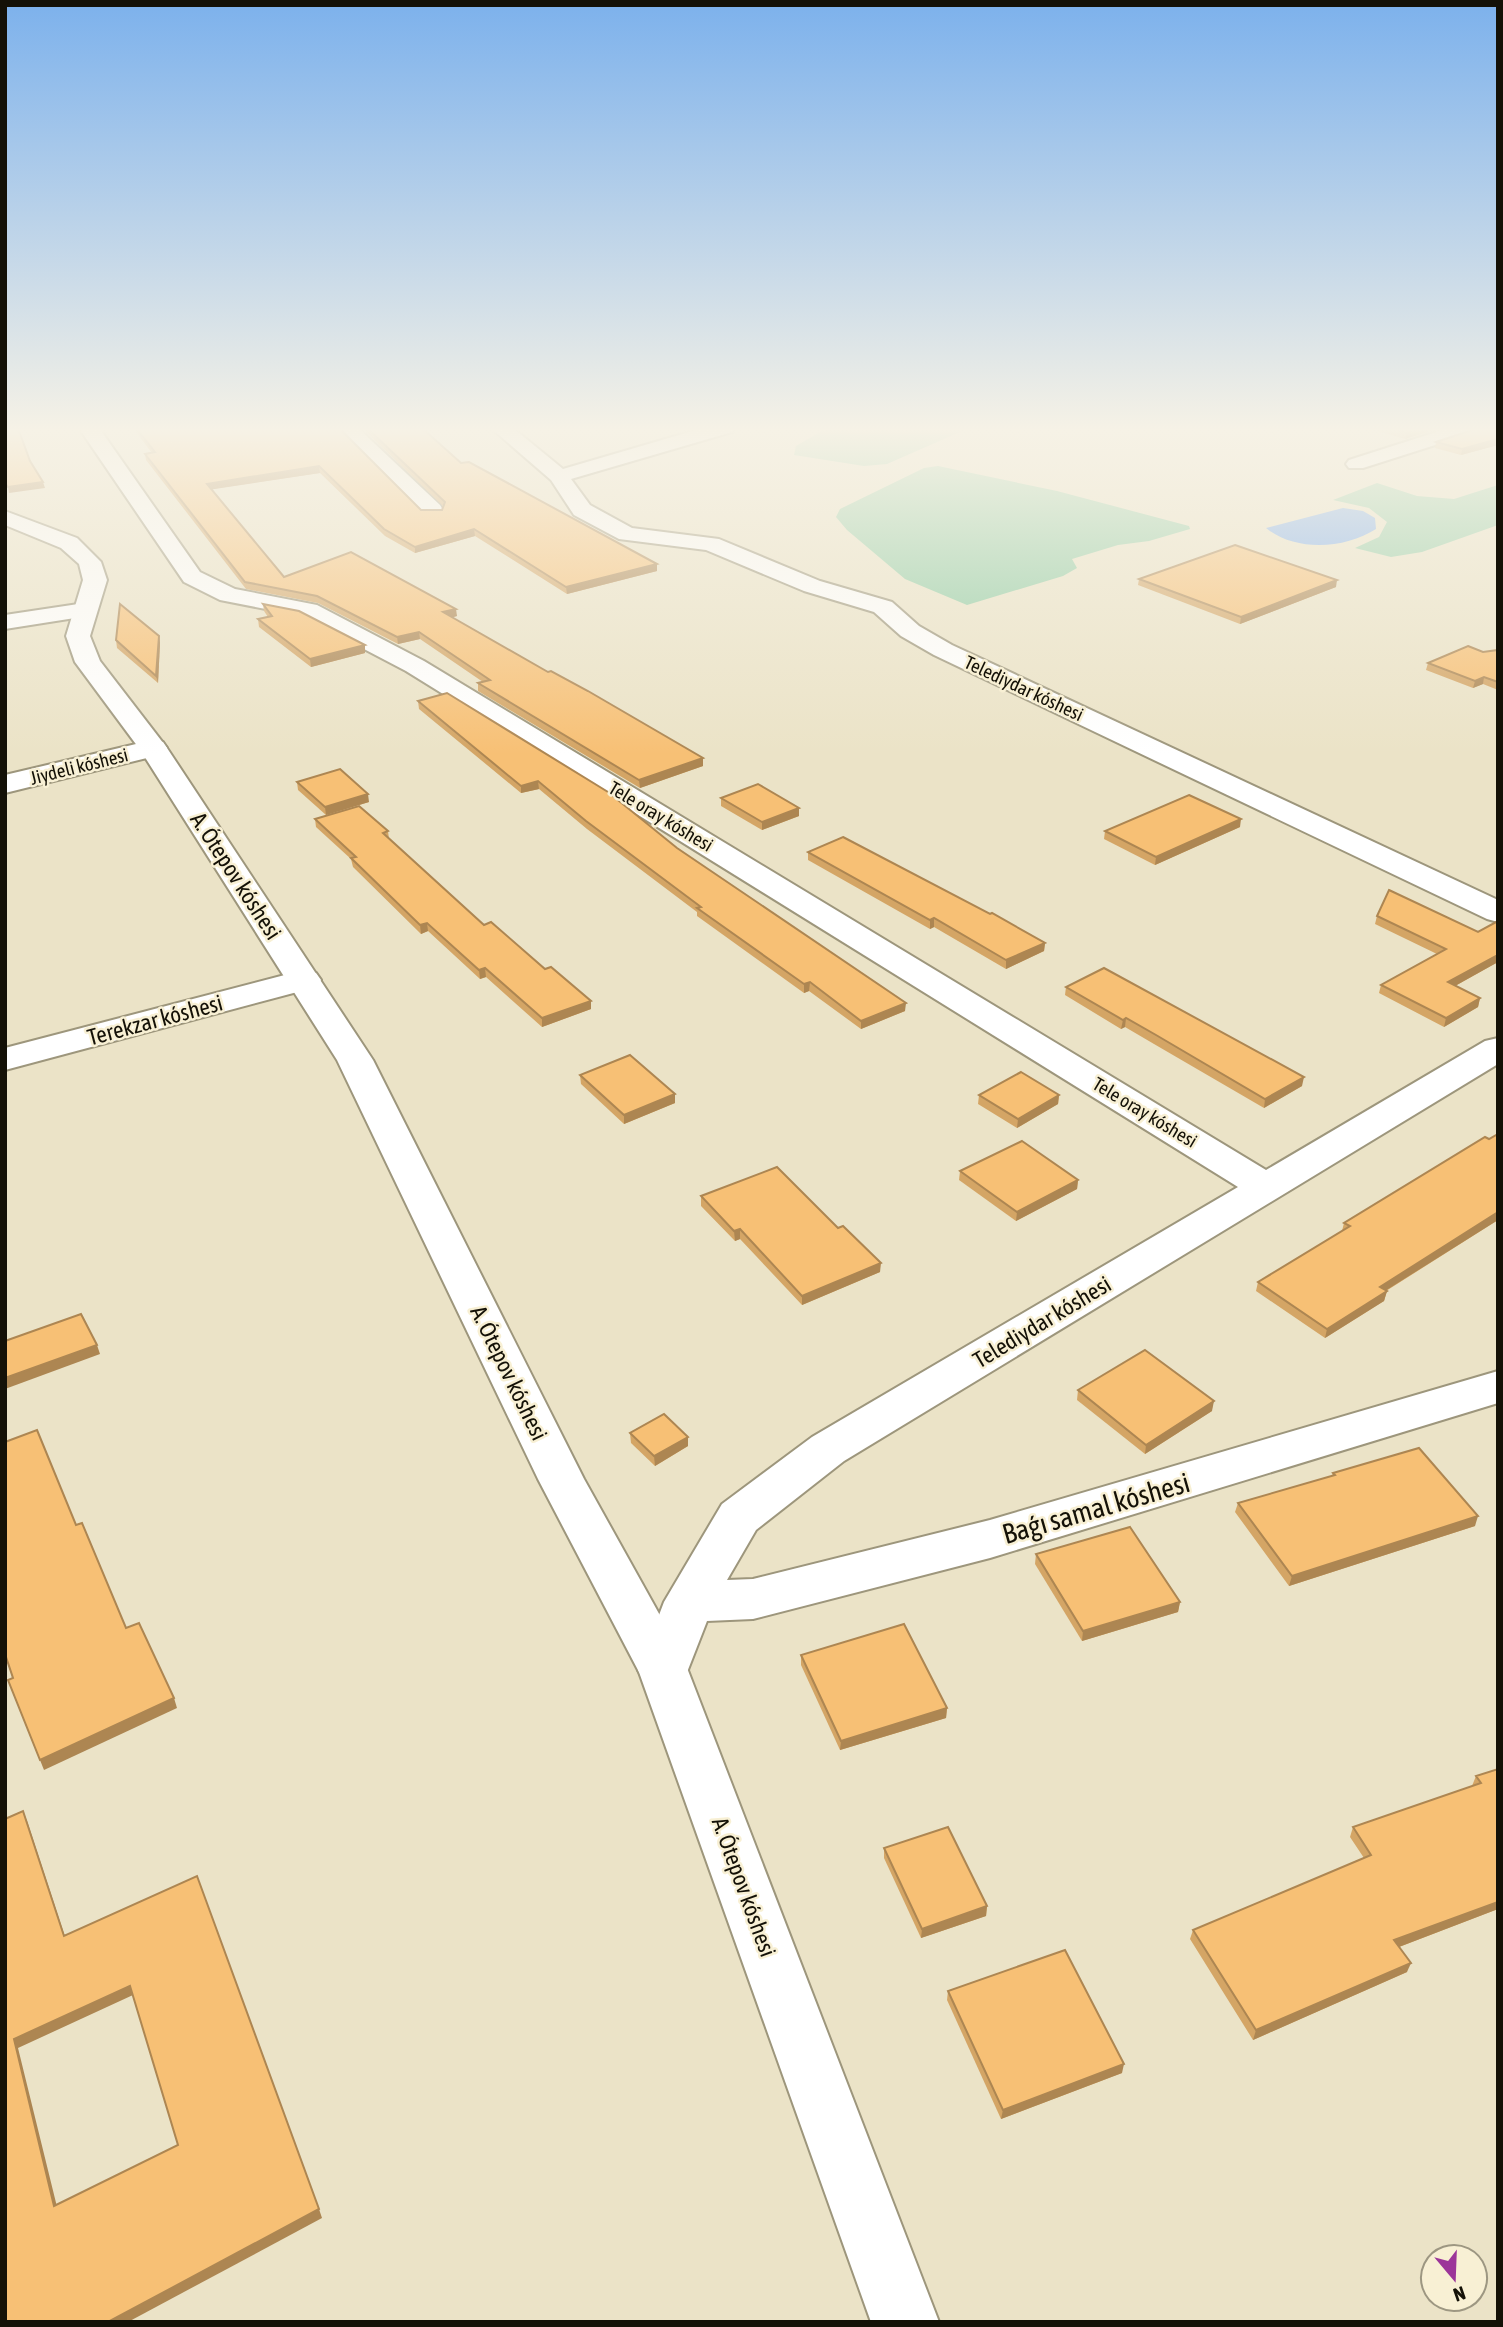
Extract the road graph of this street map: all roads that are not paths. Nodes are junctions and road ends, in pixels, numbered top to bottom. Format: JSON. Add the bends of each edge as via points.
{"nodes":[{"id":1,"x":52,"y":537,"type":"edge"},
{"id":2,"x":163,"y":537,"type":"edge"},
{"id":3,"x":642,"y":537,"type":"edge"},
{"id":4,"x":85,"y":610,"type":"junction"},
{"id":5,"x":5,"y":622,"type":"edge"},
{"id":6,"x":153,"y":748,"type":"junction"},
{"id":7,"x":5,"y":785,"type":"edge"},
{"id":8,"x":1498,"y":912,"type":"edge"},
{"id":9,"x":304,"y":980,"type":"junction"},
{"id":10,"x":1498,"y":1049,"type":"edge"},
{"id":11,"x":5,"y":1059,"type":"edge"},
{"id":12,"x":1268,"y":1188,"type":"junction"},
{"id":13,"x":1498,"y":1387,"type":"edge"},
{"id":14,"x":689,"y":1602,"type":"junction"},
{"id":15,"x":664,"y":1670,"type":"junction"},
{"id":16,"x":905,"y":2322,"type":"edge"}],
"edges":[{"from":1,"to":4,"type":"street","name":"A. Ótepov kóshesi","via":[[69,543],[90,562],[95,580]]},
{"from":2,"to":12,"type":"street","name":"Tele oray kóshesi","via":[[192,577],[228,595],[308,610],[415,666]]},
{"from":3,"to":8,"type":"street","name":"Telediydar kóshesi","via":[[711,544],[813,586],[883,607],[910,631],[943,650]]},
{"from":4,"to":5,"type":"street"},
{"from":4,"to":6,"type":"street","name":"A. Ótepov kóshesi","via":[[78,636],[88,662]]},
{"from":6,"to":7,"type":"street","name":"Jiydeli kóshesi"},
{"from":6,"to":9,"type":"street","name":"A. Ótepov kóshesi"},
{"from":9,"to":11,"type":"street","name":"Terekzar kóshesi"},
{"from":9,"to":15,"type":"street","name":"A. Ótepov kóshesi","via":[[355,1060],[561,1479]]},
{"from":10,"to":12,"type":"street","name":"Telediydar kóshesi"},
{"from":12,"to":14,"type":"street","name":"Telediydar kóshesi","via":[[828,1448],[739,1517]]},
{"from":13,"to":14,"type":"street","name":"Baǵı samal kóshesi","via":[[990,1539],[752,1599]]},
{"from":14,"to":15,"type":"street","name":"Telediydar kóshesi"},
{"from":15,"to":16,"type":"street","name":"A. Ótepov kóshesi"}]}
